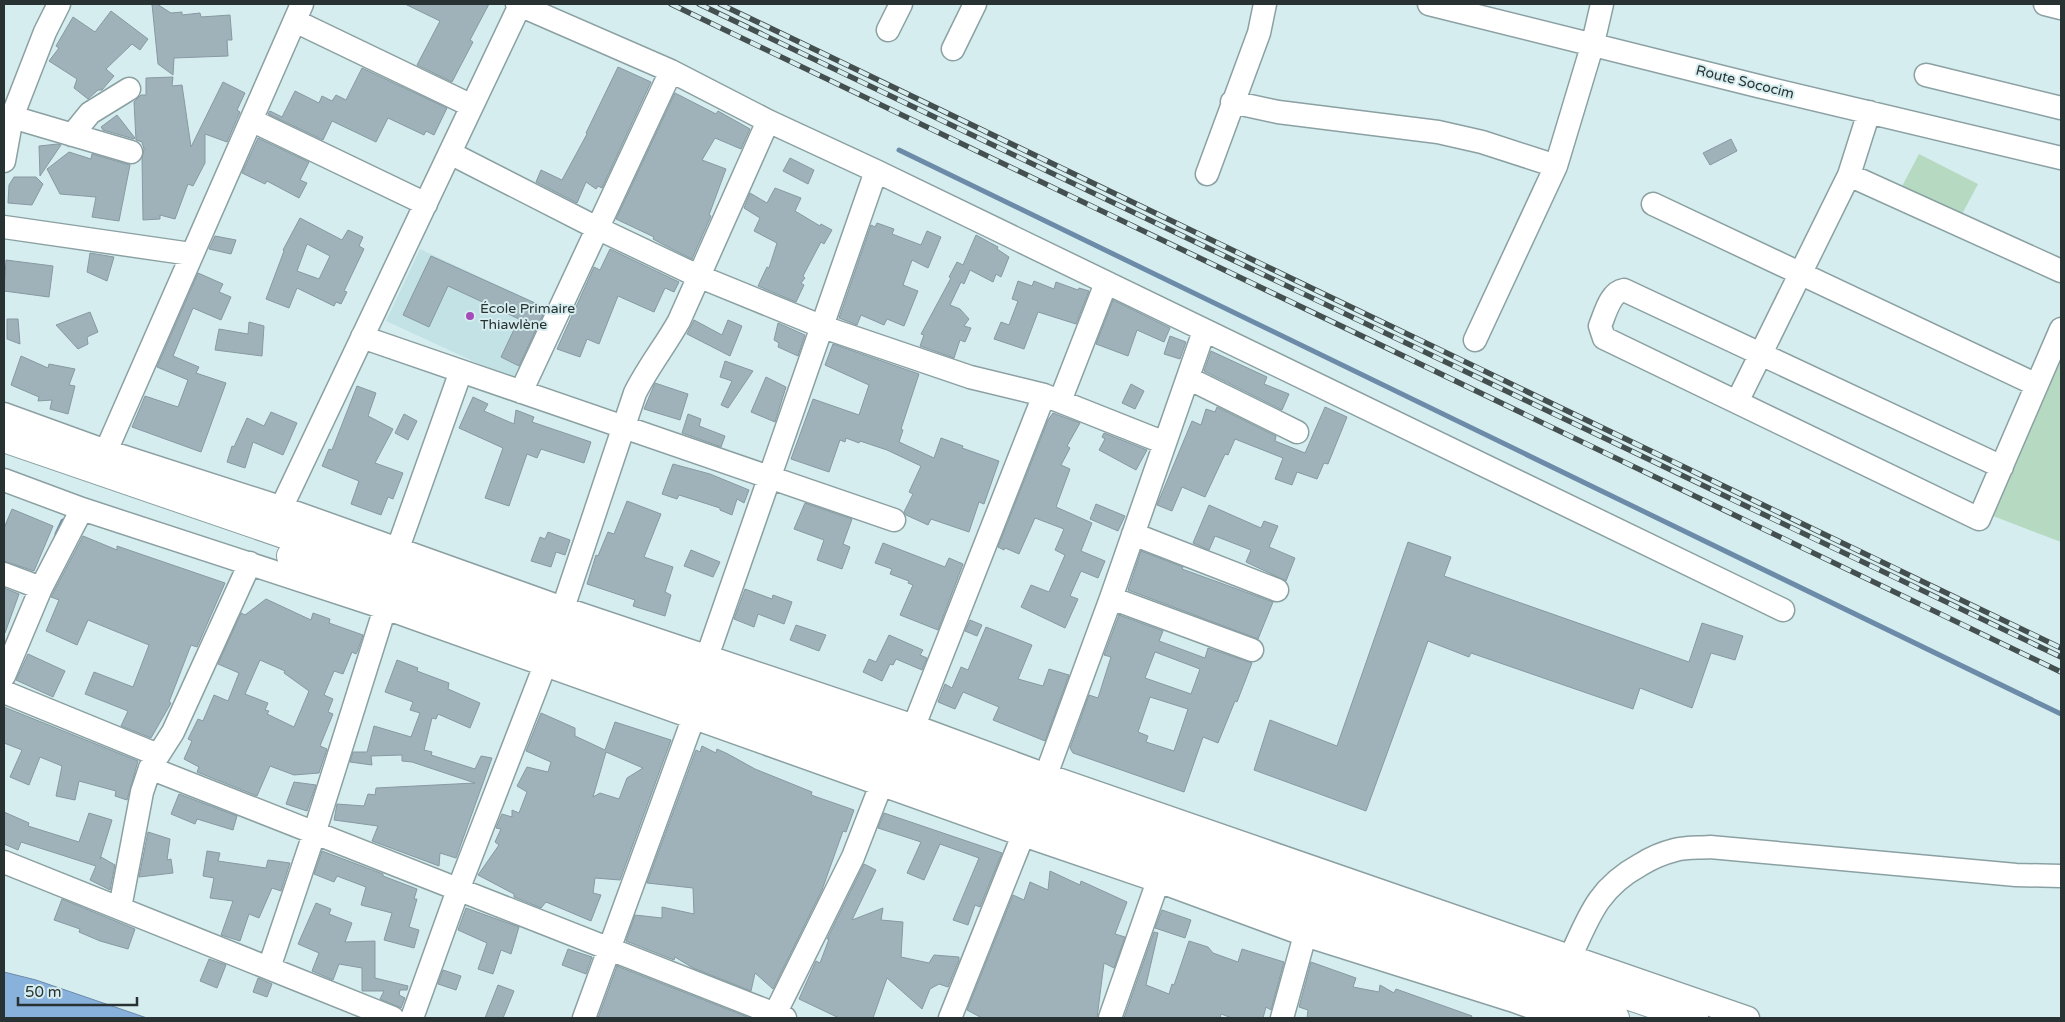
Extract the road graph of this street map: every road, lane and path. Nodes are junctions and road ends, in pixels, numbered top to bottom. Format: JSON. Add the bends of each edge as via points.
{"nodes":[{"id":1,"x":59,"y":4,"type":"edge"},
{"id":2,"x":519,"y":4,"type":"edge"},
{"id":3,"x":901,"y":4,"type":"edge"},
{"id":4,"x":975,"y":4,"type":"edge"},
{"id":5,"x":1265,"y":4,"type":"edge"},
{"id":6,"x":1429,"y":4,"type":"edge"},
{"id":7,"x":1602,"y":4,"type":"edge"},
{"id":8,"x":2045,"y":4,"type":"edge"},
{"id":9,"x":2061,"y":8,"type":"edge"},
{"id":10,"x":299,"y":12,"type":"edge"},
{"id":11,"x":888,"y":30,"type":"dead end"},
{"id":12,"x":1593,"y":44,"type":"junction"},
{"id":13,"x":953,"y":49,"type":"dead end"},
{"id":14,"x":671,"y":71,"type":"junction"},
{"id":15,"x":1926,"y":75,"type":"dead end"},
{"id":16,"x":129,"y":89,"type":"dead end"},
{"id":17,"x":1232,"y":102,"type":"junction"},
{"id":18,"x":472,"y":106,"type":"junction"},
{"id":19,"x":2061,"y":108,"type":"edge"},
{"id":20,"x":1869,"y":112,"type":"junction"},
{"id":21,"x":12,"y":117,"type":"junction"},
{"id":22,"x":251,"y":120,"type":"junction"},
{"id":23,"x":768,"y":121,"type":"junction"},
{"id":24,"x":72,"y":135,"type":"junction"},
{"id":25,"x":131,"y":152,"type":"dead end"},
{"id":26,"x":450,"y":153,"type":"junction"},
{"id":27,"x":2061,"y":158,"type":"edge"},
{"id":28,"x":4,"y":161,"type":"edge"},
{"id":29,"x":1556,"y":166,"type":"junction"},
{"id":30,"x":876,"y":171,"type":"junction"},
{"id":31,"x":1207,"y":174,"type":"dead end"},
{"id":32,"x":1849,"y":175,"type":"junction"},
{"id":33,"x":426,"y":204,"type":"junction"},
{"id":34,"x":1653,"y":204,"type":"dead end"},
{"id":35,"x":4,"y":227,"type":"edge"},
{"id":36,"x":597,"y":228,"type":"junction"},
{"id":37,"x":191,"y":254,"type":"junction"},
{"id":38,"x":2061,"y":272,"type":"edge"},
{"id":39,"x":1800,"y":274,"type":"junction"},
{"id":40,"x":698,"y":276,"type":"junction"},
{"id":41,"x":1106,"y":284,"type":"junction"},
{"id":42,"x":823,"y":326,"type":"junction"},
{"id":43,"x":2061,"y":329,"type":"edge"},
{"id":44,"x":1204,"y":331,"type":"junction"},
{"id":45,"x":362,"y":337,"type":"junction"},
{"id":46,"x":1475,"y":340,"type":"dead end"},
{"id":47,"x":1761,"y":353,"type":"junction"},
{"id":48,"x":461,"y":372,"type":"junction"},
{"id":49,"x":1188,"y":378,"type":"junction"},
{"id":50,"x":2037,"y":385,"type":"junction"},
{"id":51,"x":521,"y":392,"type":"junction"},
{"id":52,"x":1052,"y":398,"type":"junction"},
{"id":53,"x":1737,"y":402,"type":"junction"},
{"id":54,"x":4,"y":414,"type":"edge"},
{"id":55,"x":623,"y":427,"type":"junction"},
{"id":56,"x":1297,"y":432,"type":"dead end"},
{"id":57,"x":4,"y":438,"type":"edge"},
{"id":58,"x":1165,"y":443,"type":"junction"},
{"id":59,"x":106,"y":451,"type":"junction"},
{"id":60,"x":4,"y":456,"type":"edge"},
{"id":61,"x":2002,"y":467,"type":"junction"},
{"id":62,"x":771,"y":477,"type":"junction"},
{"id":63,"x":4,"y":480,"type":"edge"},
{"id":64,"x":82,"y":509,"type":"junction"},
{"id":65,"x":277,"y":518,"type":"junction"},
{"id":66,"x":894,"y":520,"type":"dead end"},
{"id":67,"x":1133,"y":534,"type":"junction"},
{"id":68,"x":398,"y":548,"type":"junction"},
{"id":69,"x":250,"y":563,"type":"junction"},
{"id":70,"x":4,"y":574,"type":"edge"},
{"id":71,"x":35,"y":586,"type":"junction"},
{"id":72,"x":1277,"y":590,"type":"dead end"},
{"id":73,"x":1111,"y":598,"type":"junction"},
{"id":74,"x":384,"y":608,"type":"junction"},
{"id":75,"x":563,"y":608,"type":"junction"},
{"id":76,"x":1783,"y":610,"type":"dead end"},
{"id":77,"x":1252,"y":650,"type":"dead end"},
{"id":78,"x":707,"y":657,"type":"junction"},
{"id":79,"x":545,"y":665,"type":"junction"},
{"id":80,"x":4,"y":676,"type":"edge"},
{"id":81,"x":4,"y":692,"type":"edge"},
{"id":82,"x":693,"y":719,"type":"junction"},
{"id":83,"x":914,"y":726,"type":"junction"},
{"id":84,"x":154,"y":762,"type":"junction"},
{"id":85,"x":1046,"y":774,"type":"junction"},
{"id":86,"x":884,"y":775,"type":"junction"},
{"id":87,"x":314,"y":834,"type":"junction"},
{"id":88,"x":1023,"y":835,"type":"junction"},
{"id":89,"x":4,"y":862,"type":"edge"},
{"id":90,"x":2061,"y":876,"type":"edge"},
{"id":91,"x":1158,"y":880,"type":"junction"},
{"id":92,"x":458,"y":890,"type":"junction"},
{"id":93,"x":120,"y":908,"type":"junction"},
{"id":94,"x":1305,"y":935,"type":"junction"},
{"id":95,"x":610,"y":949,"type":"junction"},
{"id":96,"x":269,"y":968,"type":"junction"},
{"id":97,"x":1563,"y":986,"type":"edge"},
{"id":98,"x":777,"y":1017,"type":"edge"},
{"id":99,"x":393,"y":1018,"type":"edge"},
{"id":100,"x":412,"y":1018,"type":"edge"},
{"id":101,"x":584,"y":1018,"type":"edge"},
{"id":102,"x":950,"y":1018,"type":"edge"},
{"id":103,"x":1110,"y":1018,"type":"edge"},
{"id":104,"x":1282,"y":1018,"type":"edge"},
{"id":105,"x":1615,"y":1018,"type":"edge"},
{"id":106,"x":1694,"y":1018,"type":"edge"},
{"id":107,"x":1748,"y":1018,"type":"edge"}],
"edges":[{"from":1,"to":21,"type":"street"},
{"from":2,"to":14,"type":"street"},
{"from":2,"to":18,"type":"street"},
{"from":3,"to":11,"type":"street"},
{"from":4,"to":13,"type":"street"},
{"from":5,"to":17,"type":"street","via":[[1259,33]]},
{"from":6,"to":12,"type":"street","name":"Route Sococim"},
{"from":7,"to":12,"type":"street"},
{"from":8,"to":9,"type":"street"},
{"from":10,"to":18,"type":"street"},
{"from":10,"to":22,"type":"street"},
{"from":12,"to":20,"type":"street","name":"Route Sococim"},
{"from":12,"to":29,"type":"street"},
{"from":14,"to":23,"type":"street"},
{"from":14,"to":36,"type":"street"},
{"from":15,"to":19,"type":"street"},
{"from":16,"to":24,"type":"street","via":[[90,113]]},
{"from":17,"to":29,"type":"street","via":[[1278,112],[1438,132],[1482,142]]},
{"from":17,"to":31,"type":"street"},
{"from":18,"to":26,"type":"street"},
{"from":20,"to":27,"type":"street","name":"Route Sococim"},
{"from":20,"to":32,"type":"street"},
{"from":21,"to":24,"type":"street"},
{"from":21,"to":28,"type":"street"},
{"from":22,"to":33,"type":"street"},
{"from":22,"to":37,"type":"street"},
{"from":23,"to":30,"type":"street"},
{"from":23,"to":40,"type":"street"},
{"from":24,"to":25,"type":"street"},
{"from":26,"to":33,"type":"street"},
{"from":26,"to":36,"type":"street"},
{"from":29,"to":46,"type":"street"},
{"from":30,"to":41,"type":"street"},
{"from":30,"to":42,"type":"street"},
{"from":32,"to":38,"type":"street"},
{"from":32,"to":39,"type":"street"},
{"from":33,"to":45,"type":"street"},
{"from":34,"to":39,"type":"street"},
{"from":35,"to":37,"type":"street"},
{"from":36,"to":40,"type":"street"},
{"from":36,"to":51,"type":"street"},
{"from":37,"to":59,"type":"street"},
{"from":39,"to":47,"type":"street"},
{"from":39,"to":50,"type":"street"},
{"from":40,"to":42,"type":"street"},
{"from":40,"to":55,"type":"street","via":[[668,342],[646,371],[635,393]]},
{"from":41,"to":44,"type":"street"},
{"from":41,"to":52,"type":"street"},
{"from":42,"to":52,"type":"street","via":[[970,377]]},
{"from":42,"to":62,"type":"street"},
{"from":43,"to":50,"type":"street"},
{"from":44,"to":49,"type":"street"},
{"from":44,"to":76,"type":"street"},
{"from":45,"to":48,"type":"street"},
{"from":45,"to":65,"type":"street"},
{"from":47,"to":53,"type":"street"},
{"from":47,"to":53,"type":"street","via":[[1624,290],[1613,297],[1600,326],[1604,338]]},
{"from":47,"to":61,"type":"street"},
{"from":48,"to":51,"type":"street"},
{"from":48,"to":68,"type":"street"},
{"from":49,"to":56,"type":"street"},
{"from":49,"to":58,"type":"street"},
{"from":50,"to":61,"type":"street"},
{"from":51,"to":55,"type":"street"},
{"from":52,"to":58,"type":"street"},
{"from":52,"to":83,"type":"street"},
{"from":53,"to":61,"type":"street","via":[[1979,519]]},
{"from":54,"to":59,"type":"street"},
{"from":55,"to":62,"type":"street"},
{"from":55,"to":75,"type":"street"},
{"from":57,"to":65,"type":"highway"},
{"from":58,"to":67,"type":"street"},
{"from":59,"to":65,"type":"street"},
{"from":60,"to":86,"type":"highway"},
{"from":62,"to":66,"type":"street"},
{"from":62,"to":78,"type":"street"},
{"from":63,"to":64,"type":"street"},
{"from":64,"to":69,"type":"street"},
{"from":64,"to":71,"type":"street"},
{"from":65,"to":68,"type":"street"},
{"from":65,"to":97,"type":"highway"},
{"from":67,"to":72,"type":"street"},
{"from":67,"to":73,"type":"street"},
{"from":68,"to":75,"type":"street"},
{"from":69,"to":74,"type":"street"},
{"from":69,"to":84,"type":"street","via":[[173,732]]},
{"from":70,"to":71,"type":"street"},
{"from":71,"to":80,"type":"street"},
{"from":73,"to":77,"type":"street"},
{"from":73,"to":85,"type":"street"},
{"from":74,"to":79,"type":"street"},
{"from":74,"to":87,"type":"street"},
{"from":75,"to":78,"type":"street"},
{"from":78,"to":83,"type":"street"},
{"from":79,"to":82,"type":"street"},
{"from":79,"to":92,"type":"street"},
{"from":81,"to":84,"type":"street"},
{"from":82,"to":86,"type":"street"},
{"from":82,"to":95,"type":"street"},
{"from":83,"to":85,"type":"street"},
{"from":84,"to":87,"type":"street"},
{"from":84,"to":93,"type":"street","via":[[142,792]]},
{"from":85,"to":97,"type":"street","via":[[1406,899]]},
{"from":86,"to":88,"type":"street"},
{"from":86,"to":97,"type":"highway"},
{"from":86,"to":98,"type":"street","via":[[854,857]]},
{"from":87,"to":92,"type":"street"},
{"from":87,"to":96,"type":"street"},
{"from":88,"to":91,"type":"street"},
{"from":88,"to":102,"type":"street"},
{"from":89,"to":93,"type":"street"},
{"from":90,"to":97,"type":"street","via":[[2016,875],[1710,848],[1676,849],[1651,858],[1611,884],[1588,918]]},
{"from":91,"to":94,"type":"street"},
{"from":91,"to":103,"type":"street"},
{"from":92,"to":95,"type":"street"},
{"from":92,"to":100,"type":"street"},
{"from":93,"to":96,"type":"street"},
{"from":94,"to":97,"type":"street","via":[[1511,1000]]},
{"from":94,"to":104,"type":"street"},
{"from":95,"to":98,"type":"street"},
{"from":95,"to":101,"type":"street"},
{"from":96,"to":99,"type":"street"},
{"from":97,"to":105,"type":"highway"},
{"from":97,"to":106,"type":"highway"},
{"from":97,"to":107,"type":"street"}]}
